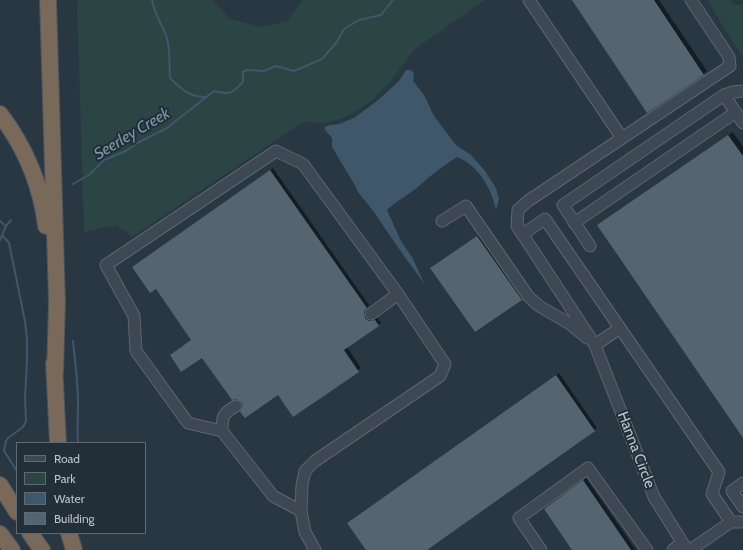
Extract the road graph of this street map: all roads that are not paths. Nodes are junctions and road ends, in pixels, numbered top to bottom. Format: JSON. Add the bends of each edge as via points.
{"nodes":[{"id":1,"x":48,"y":0,"type":"edge"},
{"id":2,"x":529,"y":0,"type":"edge"},
{"id":3,"x":691,"y":0,"type":"edge"},
{"id":4,"x":743,"y":91,"type":"edge"},
{"id":5,"x":724,"y":96,"type":"junction"},
{"id":6,"x":736,"y":112,"type":"junction"},
{"id":7,"x":0,"y":114,"type":"edge"},
{"id":8,"x":743,"y":123,"type":"edge"},
{"id":9,"x":622,"y":138,"type":"junction"},
{"id":10,"x":442,"y":221,"type":"dead end"},
{"id":11,"x":574,"y":222,"type":"junction"},
{"id":12,"x":523,"y":234,"type":"junction"},
{"id":13,"x":590,"y":246,"type":"dead end"},
{"id":14,"x":398,"y":294,"type":"junction"},
{"id":15,"x":371,"y":314,"type":"dead end"},
{"id":16,"x":620,"y":328,"type":"junction"},
{"id":17,"x":596,"y":345,"type":"junction"},
{"id":18,"x":55,"y":373,"type":"junction"},
{"id":19,"x":236,"y":406,"type":"dead end"},
{"id":20,"x":222,"y":431,"type":"junction"},
{"id":21,"x":58,"y":442,"type":"edge"},
{"id":22,"x":743,"y":483,"type":"edge"},
{"id":23,"x":0,"y":485,"type":"edge"},
{"id":24,"x":743,"y":507,"type":"edge"},
{"id":25,"x":16,"y":510,"type":"edge"},
{"id":26,"x":301,"y":511,"type":"junction"},
{"id":27,"x":731,"y":522,"type":"junction"},
{"id":28,"x":743,"y":522,"type":"edge"},
{"id":29,"x":0,"y":534,"type":"edge"},
{"id":30,"x":31,"y":534,"type":"edge"},
{"id":31,"x":69,"y":534,"type":"edge"},
{"id":32,"x":683,"y":548,"type":"edge"},
{"id":33,"x":12,"y":550,"type":"edge"},
{"id":34,"x":42,"y":550,"type":"edge"},
{"id":35,"x":74,"y":550,"type":"edge"},
{"id":36,"x":315,"y":550,"type":"edge"},
{"id":37,"x":541,"y":550,"type":"edge"},
{"id":38,"x":647,"y":550,"type":"edge"}],
"edges":[{"from":1,"to":18,"type":"highway","via":[[57,302]]},
{"from":2,"to":9,"type":"street"},
{"from":3,"to":9,"type":"street","name":"Hanna Circle","via":[[730,57],[730,66]]},
{"from":4,"to":5,"type":"street"},
{"from":5,"to":6,"type":"street"},
{"from":5,"to":11,"type":"street","via":[[562,205]]},
{"from":6,"to":8,"type":"street"},
{"from":6,"to":11,"type":"street"},
{"from":7,"to":18,"type":"highway","via":[[16,136],[28,160],[38,184],[44,211]]},
{"from":9,"to":12,"type":"street","name":"Hanna Circle","via":[[528,200],[518,210],[517,226]]},
{"from":10,"to":17,"type":"street","via":[[466,206],[528,296],[538,306],[570,324]]},
{"from":11,"to":13,"type":"street"},
{"from":12,"to":16,"type":"street","via":[[545,219]]},
{"from":12,"to":17,"type":"street","name":"Hanna Circle"},
{"from":14,"to":15,"type":"street"},
{"from":14,"to":20,"type":"street","via":[[302,164],[276,151],[106,265],[134,316],[136,351],[188,423]]},
{"from":14,"to":26,"type":"street","via":[[442,357],[445,364],[440,376],[315,461],[305,471]]},
{"from":16,"to":17,"type":"street"},
{"from":16,"to":27,"type":"street","via":[[719,472],[712,494]]},
{"from":17,"to":32,"type":"street","name":"Hanna Circle","via":[[654,497]]},
{"from":18,"to":21,"type":"highway"},
{"from":19,"to":20,"type":"street","via":[[227,411],[222,419]]},
{"from":20,"to":26,"type":"street","via":[[273,496]]},
{"from":22,"to":24,"type":"street","via":[[732,491]]},
{"from":23,"to":25,"type":"highway"},
{"from":26,"to":36,"type":"street","via":[[304,528]]},
{"from":27,"to":28,"type":"street"},
{"from":27,"to":32,"type":"street"},
{"from":29,"to":33,"type":"highway"},
{"from":30,"to":34,"type":"highway"},
{"from":31,"to":35,"type":"highway"},
{"from":37,"to":38,"type":"street","via":[[518,518],[588,468]]}]}
